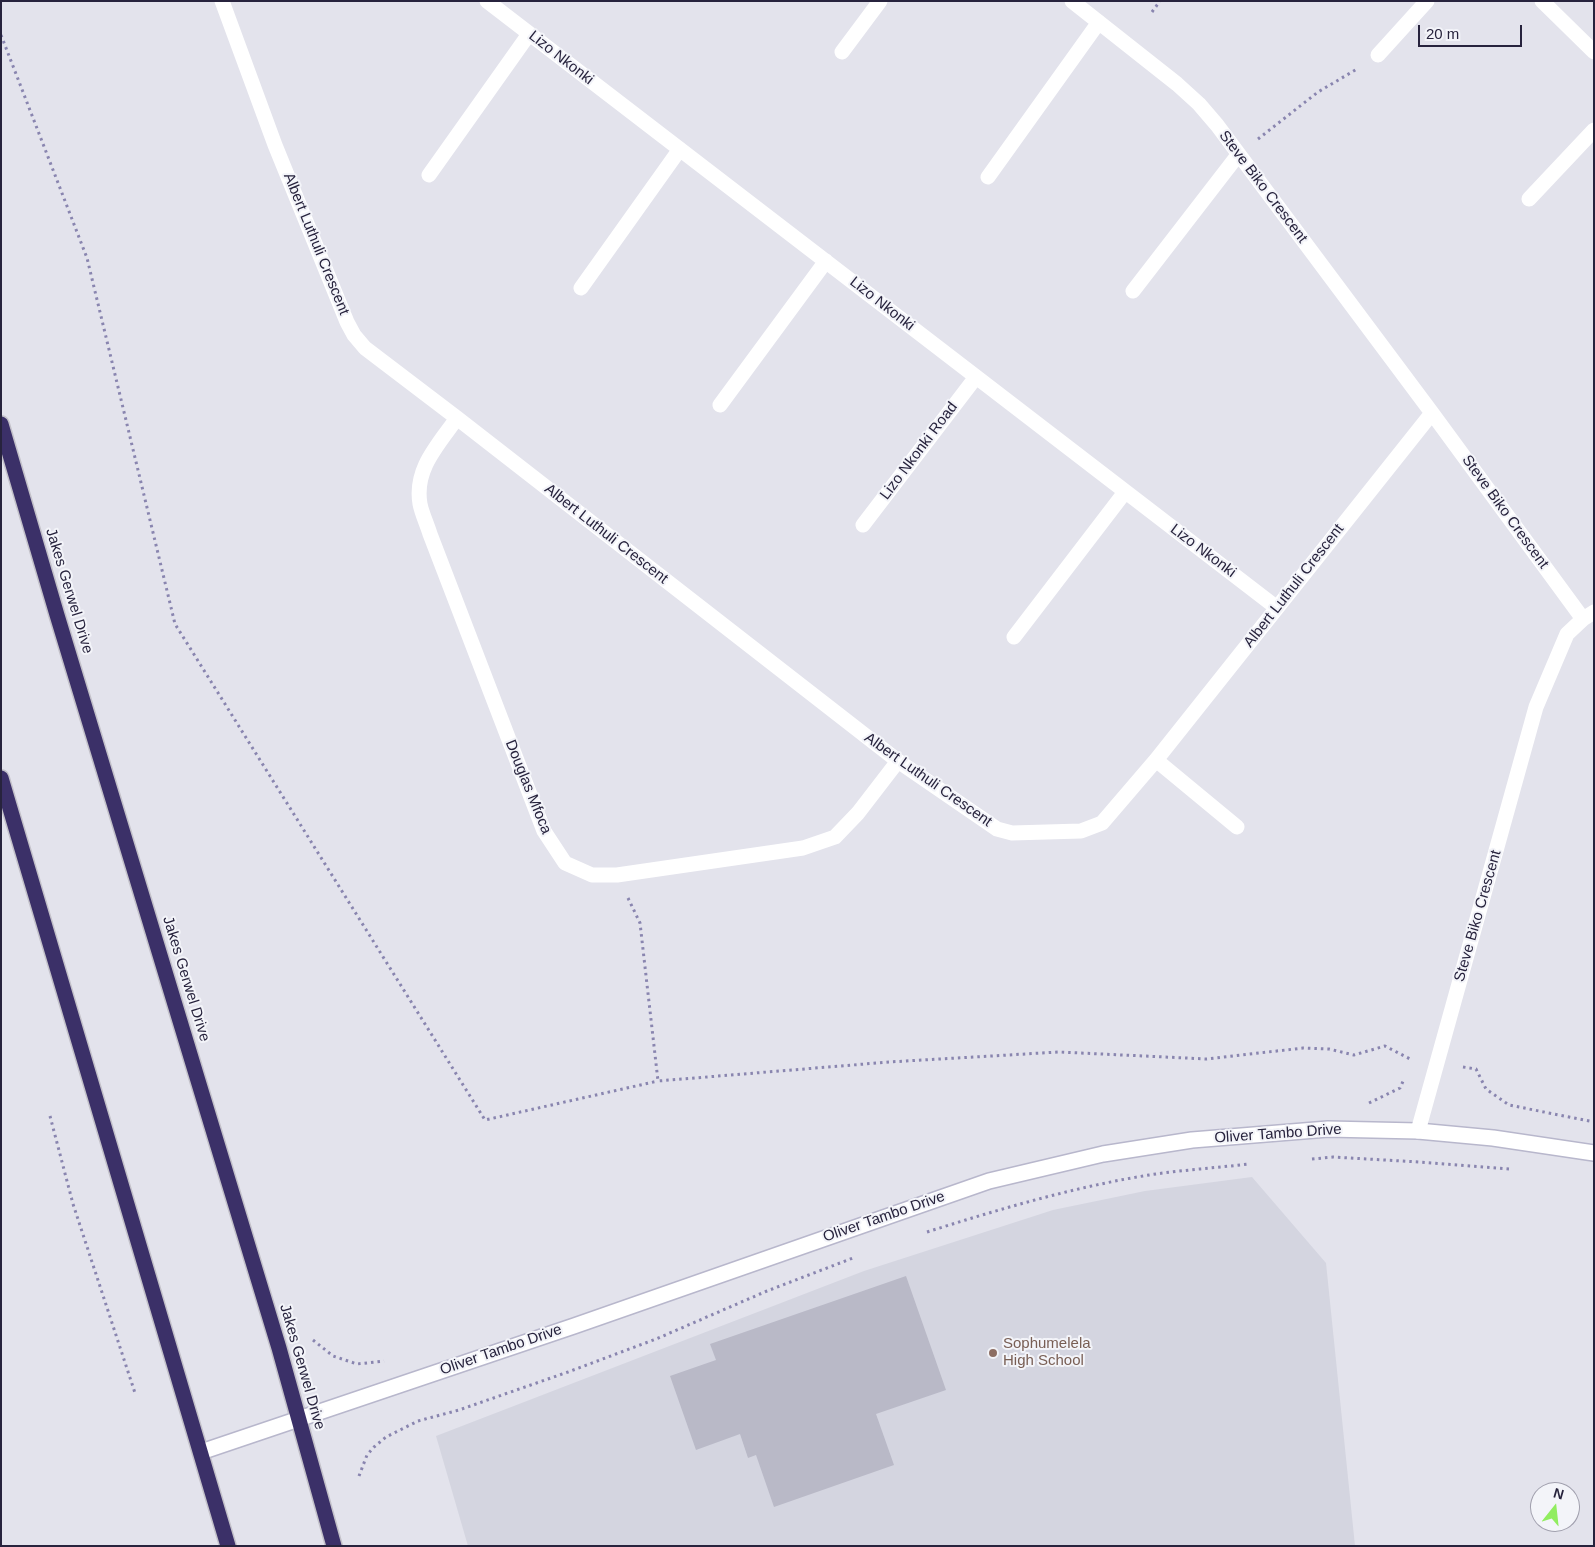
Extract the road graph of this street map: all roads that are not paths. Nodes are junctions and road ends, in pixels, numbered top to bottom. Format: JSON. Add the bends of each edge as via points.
{"nodes":[{"id":1,"x":222,"y":1,"type":"edge"},
{"id":2,"x":487,"y":1,"type":"edge"},
{"id":3,"x":880,"y":1,"type":"edge"},
{"id":4,"x":1072,"y":1,"type":"edge"},
{"id":5,"x":1427,"y":1,"type":"edge"},
{"id":6,"x":1542,"y":1,"type":"edge"},
{"id":7,"x":1099,"y":22,"type":"junction"},
{"id":8,"x":529,"y":34,"type":"junction"},
{"id":9,"x":1590,"y":42,"type":"edge"},
{"id":10,"x":842,"y":52,"type":"dead end"},
{"id":11,"x":1378,"y":55,"type":"road end"},
{"id":12,"x":1594,"y":130,"type":"edge"},
{"id":13,"x":680,"y":150,"type":"junction"},
{"id":14,"x":1238,"y":155,"type":"junction"},
{"id":15,"x":429,"y":175,"type":"dead end"},
{"id":16,"x":988,"y":177,"type":"dead end"},
{"id":17,"x":1529,"y":198,"type":"dead end"},
{"id":18,"x":826,"y":261,"type":"junction"},
{"id":19,"x":581,"y":288,"type":"dead end"},
{"id":20,"x":1133,"y":291,"type":"dead end"},
{"id":21,"x":976,"y":377,"type":"junction"},
{"id":22,"x":720,"y":405,"type":"dead end"},
{"id":23,"x":1432,"y":412,"type":"junction"},
{"id":24,"x":457,"y":418,"type":"junction"},
{"id":25,"x":1,"y":424,"type":"edge"},
{"id":26,"x":1126,"y":492,"type":"junction"},
{"id":27,"x":863,"y":525,"type":"dead end"},
{"id":28,"x":1277,"y":608,"type":"junction"},
{"id":29,"x":1588,"y":616,"type":"edge"},
{"id":30,"x":1014,"y":637,"type":"dead end"},
{"id":31,"x":1156,"y":760,"type":"junction"},
{"id":32,"x":898,"y":761,"type":"junction"},
{"id":33,"x":1,"y":778,"type":"edge"},
{"id":34,"x":1236,"y":826,"type":"dead end"},
{"id":35,"x":1418,"y":1131,"type":"junction"},
{"id":36,"x":1594,"y":1153,"type":"edge"},
{"id":37,"x":298,"y":1418,"type":"junction"},
{"id":38,"x":201,"y":1452,"type":"junction"},
{"id":39,"x":228,"y":1546,"type":"edge"},
{"id":40,"x":334,"y":1546,"type":"edge"}],
"edges":[{"from":1,"to":24,"type":"street","name":"Albert Luthuli Crescent","via":[[275,145],[354,334],[365,348]]},
{"from":2,"to":8,"type":"street","name":"Lizo Nkonki"},
{"from":3,"to":10,"type":"street"},
{"from":4,"to":7,"type":"street","name":"Steve Biko Crescent"},
{"from":5,"to":11,"type":"street"},
{"from":6,"to":9,"type":"street"},
{"from":7,"to":14,"type":"street","name":"Steve Biko Crescent","via":[[1199,104]]},
{"from":7,"to":16,"type":"street"},
{"from":8,"to":13,"type":"street","name":"Lizo Nkonki"},
{"from":8,"to":15,"type":"street"},
{"from":12,"to":17,"type":"street"},
{"from":13,"to":18,"type":"street","name":"Lizo Nkonki"},
{"from":13,"to":19,"type":"street"},
{"from":14,"to":20,"type":"street"},
{"from":14,"to":23,"type":"street","name":"Steve Biko Crescent"},
{"from":18,"to":21,"type":"street","name":"Lizo Nkonki"},
{"from":18,"to":22,"type":"street"},
{"from":21,"to":26,"type":"street","name":"Lizo Nkonki"},
{"from":21,"to":27,"type":"street","name":"Lizo Nkonki Road"},
{"from":23,"to":28,"type":"street","name":"Albert Luthuli Crescent"},
{"from":23,"to":29,"type":"street","name":"Steve Biko Crescent"},
{"from":24,"to":32,"type":"street","name":"Albert Luthuli Crescent"},
{"from":24,"to":32,"type":"street","name":"Douglas Mfoca","via":[[428,458],[420,478],[420,504],[544,831],[565,863],[592,875],[617,875],[803,848],[835,837]]},
{"from":25,"to":37,"type":"highway","name":"Jakes Gerwel Drive"},
{"from":26,"to":28,"type":"street","name":"Lizo Nkonki"},
{"from":26,"to":30,"type":"street"},
{"from":28,"to":31,"type":"street","name":"Albert Luthuli Crescent"},
{"from":29,"to":35,"type":"street","name":"Steve Biko Crescent","via":[[1567,634],[1536,707]]},
{"from":31,"to":32,"type":"street","name":"Albert Luthuli Crescent","via":[[1102,823],[1081,831],[1012,832],[996,829]]},
{"from":31,"to":34,"type":"street"},
{"from":33,"to":38,"type":"highway"},
{"from":35,"to":36,"type":"street","name":"Oliver Tambo Drive","via":[[1503,1139]]},
{"from":35,"to":37,"type":"street","name":"Oliver Tambo Drive","via":[[1328,1129],[1192,1140],[1103,1154],[989,1181],[574,1326]]},
{"from":37,"to":38,"type":"street","name":"Oliver Tambo Drive"},
{"from":37,"to":40,"type":"highway","name":"Jakes Gerwel Drive"},
{"from":38,"to":39,"type":"highway"}]}
